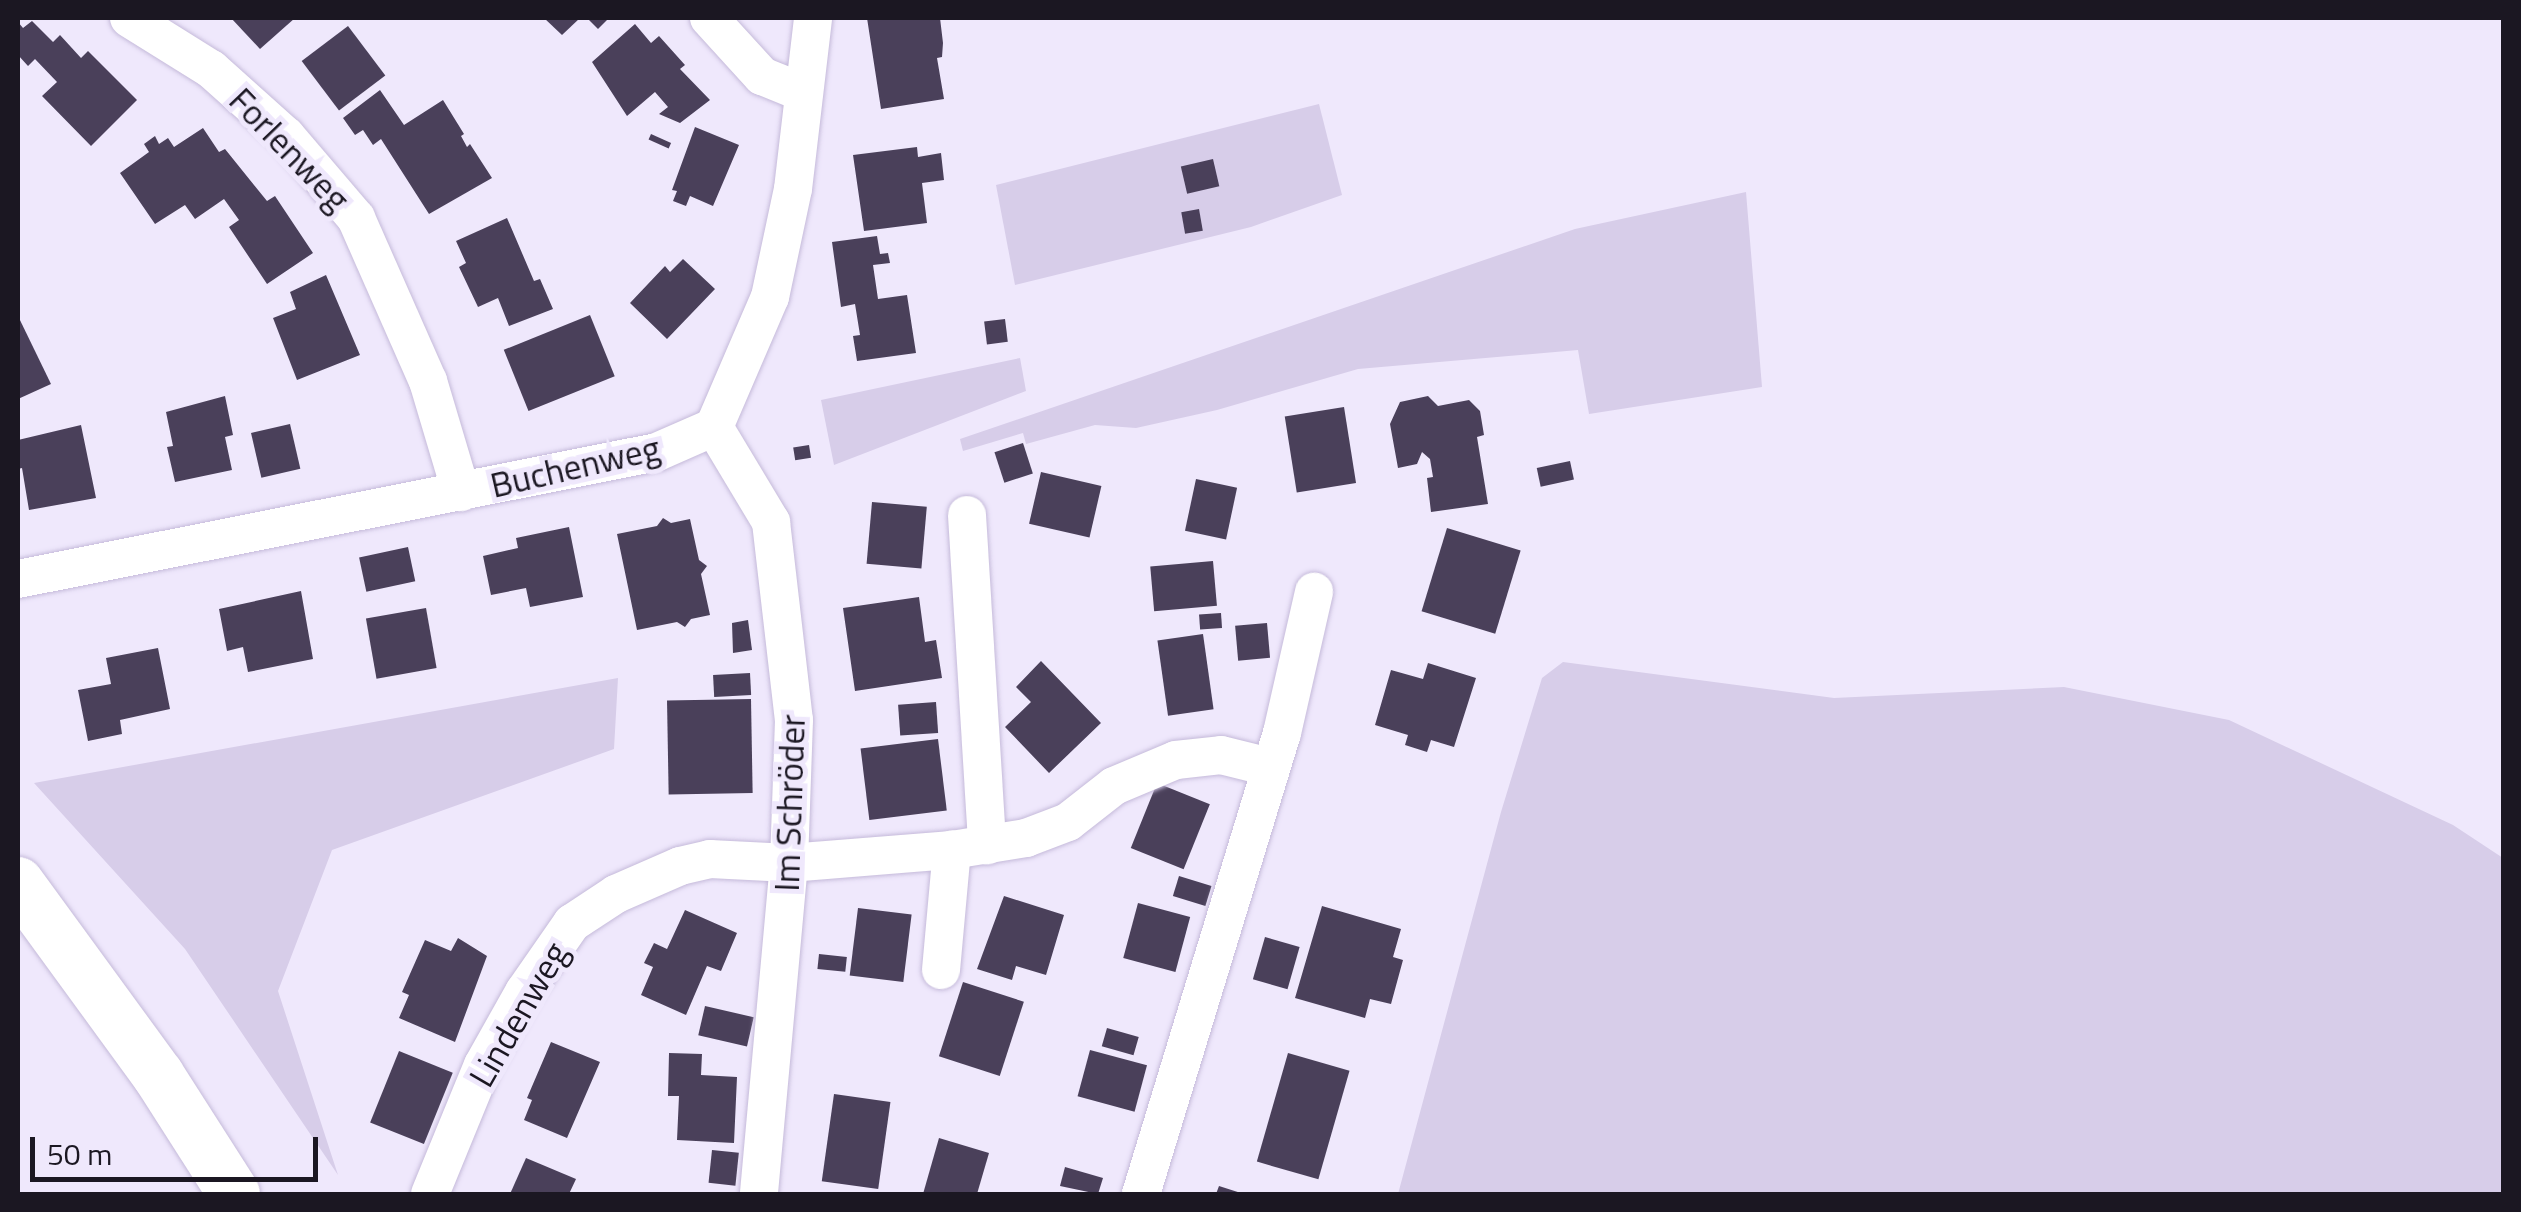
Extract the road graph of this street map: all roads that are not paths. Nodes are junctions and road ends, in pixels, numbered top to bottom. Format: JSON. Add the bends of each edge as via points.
{"nodes":[{"id":1,"x":129,"y":18,"type":"edge"},
{"id":2,"x":709,"y":18,"type":"edge"},
{"id":3,"x":813,"y":18,"type":"edge"},
{"id":4,"x":804,"y":93,"type":"junction"},
{"id":5,"x":714,"y":427,"type":"junction"},
{"id":6,"x":461,"y":492,"type":"junction"},
{"id":7,"x":968,"y":515,"type":"dead end"},
{"id":8,"x":18,"y":579,"type":"edge"},
{"id":9,"x":1314,"y":592,"type":"dead end"},
{"id":10,"x":1270,"y":767,"type":"junction"},
{"id":11,"x":969,"y":848,"type":"junction"},
{"id":12,"x":789,"y":863,"type":"junction"},
{"id":13,"x":18,"y":882,"type":"edge"},
{"id":14,"x":942,"y":970,"type":"dead end"},
{"id":15,"x":234,"y":1194,"type":"edge"},
{"id":16,"x":430,"y":1194,"type":"edge"},
{"id":17,"x":759,"y":1194,"type":"edge"},
{"id":18,"x":1141,"y":1194,"type":"edge"}],
"edges":[{"from":1,"to":6,"type":"street","name":"Forlenweg","via":[[211,69],[286,136],[356,218],[428,380]]},
{"from":2,"to":4,"type":"street","via":[[762,76]]},
{"from":3,"to":4,"type":"street"},
{"from":4,"to":5,"type":"street","via":[[794,189],[770,297]]},
{"from":5,"to":6,"type":"street","name":"Buchenweg","via":[[657,452]]},
{"from":5,"to":12,"type":"street","name":"Im Schröder","via":[[771,522],[794,720]]},
{"from":6,"to":8,"type":"street","name":"Buchenweg"},
{"from":7,"to":11,"type":"street"},
{"from":9,"to":10,"type":"street"},
{"from":10,"to":11,"type":"street","name":"Lindenweg","via":[[1222,755],[1154,765],[1068,822]]},
{"from":10,"to":18,"type":"street"},
{"from":11,"to":12,"type":"street","name":"Lindenweg"},
{"from":11,"to":14,"type":"street"},
{"from":12,"to":16,"type":"street","name":"Lindenweg","via":[[710,860],[680,866],[616,894],[572,924],[482,1065]]},
{"from":12,"to":17,"type":"street","name":"Im Schröder"},
{"from":13,"to":15,"type":"street","via":[[158,1075]]}]}
